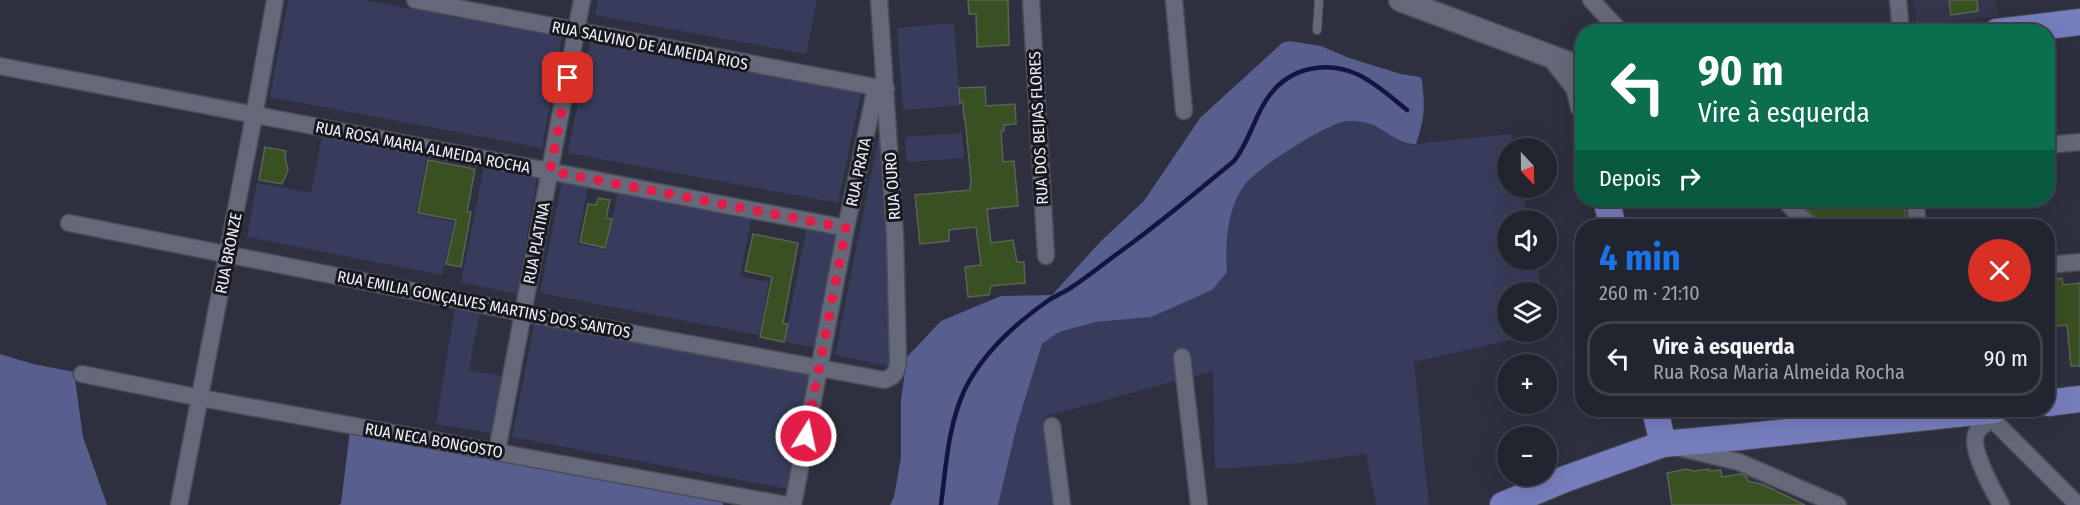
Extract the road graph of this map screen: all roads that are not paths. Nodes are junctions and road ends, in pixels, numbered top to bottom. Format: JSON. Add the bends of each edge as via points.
{"nodes":[{"id":1,"x":274,"y":0,"type":"edge"},
{"id":2,"x":415,"y":0,"type":"edge"},
{"id":3,"x":582,"y":0,"type":"edge"},
{"id":4,"x":879,"y":0,"type":"edge"},
{"id":5,"x":1031,"y":0,"type":"edge"},
{"id":6,"x":1174,"y":0,"type":"edge"},
{"id":7,"x":1319,"y":0,"type":"edge"},
{"id":8,"x":1400,"y":0,"type":"edge"},
{"id":9,"x":1591,"y":0,"type":"edge"},
{"id":10,"x":1898,"y":0,"type":"edge"},
{"id":11,"x":2080,"y":22,"type":"edge"},
{"id":12,"x":1614,"y":24,"type":"edge"},
{"id":13,"x":1900,"y":24,"type":"edge"},
{"id":14,"x":2055,"y":25,"type":"edge"},
{"id":15,"x":1317,"y":30,"type":"dead end"},
{"id":16,"x":576,"y":31,"type":"junction"},
{"id":17,"x":1554,"y":58,"type":"junction"},
{"id":18,"x":0,"y":66,"type":"edge"},
{"id":19,"x":1575,"y":66,"type":"edge"},
{"id":20,"x":1575,"y":84,"type":"edge"},
{"id":21,"x":881,"y":88,"type":"junction"},
{"id":22,"x":1184,"y":111,"type":"dead end"},
{"id":23,"x":254,"y":116,"type":"junction"},
{"id":24,"x":2080,"y":142,"type":"edge"},
{"id":25,"x":2055,"y":144,"type":"edge"},
{"id":26,"x":550,"y":171,"type":"junction"},
{"id":27,"x":1791,"y":207,"type":"edge"},
{"id":28,"x":1803,"y":219,"type":"edge"},
{"id":29,"x":69,"y":223,"type":"dead end"},
{"id":30,"x":846,"y":228,"type":"junction"},
{"id":31,"x":228,"y":254,"type":"junction"},
{"id":32,"x":1046,"y":256,"type":"dead end"},
{"id":33,"x":2080,"y":262,"type":"edge"},
{"id":34,"x":2055,"y":264,"type":"edge"},
{"id":35,"x":523,"y":313,"type":"junction"},
{"id":36,"x":1182,"y":357,"type":"dead end"},
{"id":37,"x":819,"y":367,"type":"junction"},
{"id":38,"x":896,"y":371,"type":"joint"},
{"id":39,"x":82,"y":374,"type":"dead end"},
{"id":40,"x":201,"y":398,"type":"junction"},
{"id":41,"x":2080,"y":399,"type":"edge"},
{"id":42,"x":2055,"y":402,"type":"edge"},
{"id":43,"x":1657,"y":417,"type":"edge"},
{"id":44,"x":1979,"y":417,"type":"edge"},
{"id":45,"x":1986,"y":417,"type":"edge"},
{"id":46,"x":1987,"y":417,"type":"edge"},
{"id":47,"x":1052,"y":426,"type":"dead end"},
{"id":48,"x":1663,"y":444,"type":"junction"},
{"id":49,"x":1739,"y":450,"type":"junction"},
{"id":50,"x":497,"y":451,"type":"junction"},
{"id":51,"x":1536,"y":498,"type":"edge"},
{"id":52,"x":179,"y":505,"type":"edge"},
{"id":53,"x":787,"y":505,"type":"edge"},
{"id":54,"x":793,"y":505,"type":"edge"},
{"id":55,"x":1062,"y":505,"type":"edge"},
{"id":56,"x":1199,"y":505,"type":"edge"},
{"id":57,"x":1503,"y":505,"type":"edge"},
{"id":58,"x":1838,"y":505,"type":"edge"},
{"id":59,"x":2001,"y":505,"type":"edge"},
{"id":60,"x":2078,"y":505,"type":"edge"}],
"edges":[{"from":1,"to":23,"type":"street","name":"RUA BRONZE"},
{"from":2,"to":16,"type":"street","name":"RUA SALVINO DE ALMEIDA RIOS"},
{"from":3,"to":16,"type":"street","name":"RUA PLATINA"},
{"from":4,"to":21,"type":"street","name":"RUA OURO"},
{"from":5,"to":32,"type":"street","name":"RUA DOS BEIJAS FLORES"},
{"from":6,"to":22,"type":"street"},
{"from":7,"to":15,"type":"lane"},
{"from":8,"to":17,"type":"street"},
{"from":9,"to":12,"type":"street"},
{"from":10,"to":13,"type":"street"},
{"from":11,"to":14,"type":"main road"},
{"from":16,"to":21,"type":"street","name":"RUA SALVINO DE ALMEIDA RIOS"},
{"from":16,"to":26,"type":"street","name":"RUA PLATINA"},
{"from":17,"to":19,"type":"street"},
{"from":17,"to":20,"type":"street"},
{"from":18,"to":23,"type":"street","name":"RUA ROSA MARIA ALMEIDA ROCHA"},
{"from":21,"to":30,"type":"street","name":"RUA PRATA"},
{"from":21,"to":38,"type":"street","name":"RUA OURO","via":[[895,236]]},
{"from":23,"to":26,"type":"street","name":"RUA ROSA MARIA ALMEIDA ROCHA"},
{"from":23,"to":31,"type":"street","name":"RUA BRONZE"},
{"from":24,"to":25,"type":"street"},
{"from":26,"to":30,"type":"street","name":"RUA ROSA MARIA ALMEIDA ROCHA"},
{"from":26,"to":35,"type":"street","name":"RUA PLATINA"},
{"from":27,"to":28,"type":"street"},
{"from":29,"to":31,"type":"street","name":"RUA EMILIA GONÇALVES MARTINS DOS SANTOS"},
{"from":30,"to":37,"type":"street","name":"RUA PRATA"},
{"from":31,"to":35,"type":"street","name":"RUA EMILIA GONÇALVES MARTINS DOS SANTOS"},
{"from":31,"to":40,"type":"street","name":"RUA BRONZE"},
{"from":33,"to":34,"type":"street"},
{"from":35,"to":37,"type":"street","name":"RUA EMILIA GONÇALVES MARTINS DOS SANTOS"},
{"from":35,"to":50,"type":"street","name":"RUA PLATINA"},
{"from":36,"to":56,"type":"street"},
{"from":37,"to":38,"type":"street","name":"RUA EMILIA GONÇALVES MARTINS DOS SANTOS","via":[[884,380]]},
{"from":37,"to":54,"type":"street","name":"RUA PRATA"},
{"from":39,"to":40,"type":"street","name":"RUA NECA BONGOSTO"},
{"from":40,"to":50,"type":"street","name":"RUA NECA BONGOSTO"},
{"from":40,"to":52,"type":"street","name":"RUA BRONZE"},
{"from":41,"to":42,"type":"main road"},
{"from":43,"to":48,"type":"main road"},
{"from":44,"to":49,"type":"main road"},
{"from":45,"to":59,"type":"street","via":[[1975,442]]},
{"from":46,"to":60,"type":"street"},
{"from":47,"to":55,"type":"street"},
{"from":48,"to":49,"type":"main road"},
{"from":48,"to":51,"type":"main road","via":[[1564,479]]},
{"from":49,"to":58,"type":"street"},
{"from":50,"to":53,"type":"street","name":"RUA NECA BONGOSTO"},
{"from":51,"to":57,"type":"main road"}]}
